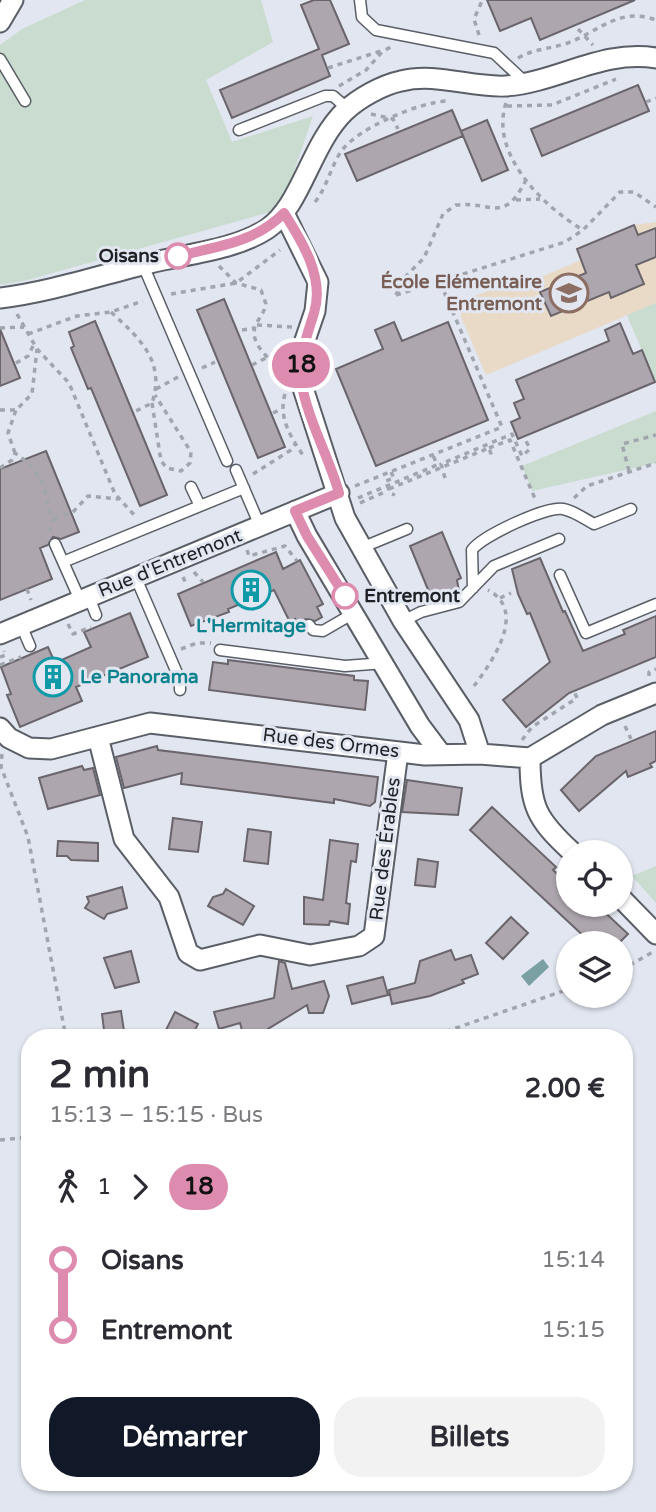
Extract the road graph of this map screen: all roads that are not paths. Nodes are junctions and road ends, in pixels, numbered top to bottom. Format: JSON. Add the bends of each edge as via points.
{"nodes":[{"id":1,"x":13,"y":0,"type":"edge"},
{"id":2,"x":360,"y":0,"type":"edge"},
{"id":3,"x":0,"y":22,"type":"edge"},
{"id":4,"x":656,"y":58,"type":"edge"},
{"id":5,"x":0,"y":59,"type":"edge"},
{"id":6,"x":526,"y":83,"type":"junction"},
{"id":7,"x":25,"y":101,"type":"dead end"},
{"id":8,"x":356,"y":110,"type":"junction"},
{"id":9,"x":239,"y":130,"type":"dead end"},
{"id":10,"x":284,"y":213,"type":"junction"},
{"id":11,"x":143,"y":265,"type":"junction"},
{"id":12,"x":4,"y":297,"type":"edge"},
{"id":13,"x":227,"y":461,"type":"dead end"},
{"id":14,"x":236,"y":470,"type":"dead end"},
{"id":15,"x":191,"y":487,"type":"dead end"},
{"id":16,"x":244,"y":488,"type":"junction"},
{"id":17,"x":339,"y":493,"type":"junction"},
{"id":18,"x":200,"y":506,"type":"junction"},
{"id":19,"x":631,"y":509,"type":"dead end"},
{"id":20,"x":295,"y":511,"type":"junction"},
{"id":21,"x":260,"y":526,"type":"junction"},
{"id":22,"x":407,"y":529,"type":"dead end"},
{"id":23,"x":559,"y":539,"type":"dead end"},
{"id":24,"x":51,"y":540,"type":"road end"},
{"id":25,"x":360,"y":548,"type":"junction"},
{"id":26,"x":63,"y":562,"type":"junction"},
{"id":27,"x":560,"y":575,"type":"dead end"},
{"id":28,"x":136,"y":578,"type":"junction"},
{"id":29,"x":472,"y":588,"type":"junction"},
{"id":30,"x":656,"y":604,"type":"edge"},
{"id":31,"x":91,"y":609,"type":"junction"},
{"id":32,"x":355,"y":613,"type":"junction"},
{"id":33,"x":403,"y":621,"type":"junction"},
{"id":34,"x":21,"y":625,"type":"junction"},
{"id":35,"x":309,"y":625,"type":"dead end"},
{"id":36,"x":0,"y":634,"type":"edge"},
{"id":37,"x":28,"y":650,"type":"road end"},
{"id":38,"x":220,"y":650,"type":"dead end"},
{"id":39,"x":385,"y":663,"type":"junction"},
{"id":40,"x":180,"y":690,"type":"dead end"},
{"id":41,"x":656,"y":693,"type":"edge"},
{"id":42,"x":420,"y":726,"type":"junction"},
{"id":43,"x":4,"y":733,"type":"edge"},
{"id":44,"x":98,"y":737,"type":"junction"},
{"id":45,"x":526,"y":750,"type":"junction"},
{"id":46,"x":402,"y":752,"type":"junction"},
{"id":47,"x":441,"y":754,"type":"junction"},
{"id":48,"x":480,"y":754,"type":"junction"},
{"id":49,"x":561,"y":840,"type":"edge"},
{"id":50,"x":633,"y":910,"type":"edge"},
{"id":51,"x":656,"y":934,"type":"edge"}],
"edges":[{"from":1,"to":3,"type":"street"},
{"from":2,"to":6,"type":"lane","via":[[358,8],[368,25],[385,34],[494,52]]},
{"from":4,"to":6,"type":"street","via":[[616,57]]},
{"from":5,"to":7,"type":"lane"},
{"from":6,"to":8,"type":"street","via":[[501,86],[435,78],[401,80]]},
{"from":8,"to":9,"type":"lane","via":[[325,96]]},
{"from":8,"to":10,"type":"street","via":[[316,150]]},
{"from":10,"to":11,"type":"street","via":[[249,238]]},
{"from":10,"to":17,"type":"street","via":[[318,282],[315,311],[302,352],[302,385]]},
{"from":11,"to":12,"type":"street"},
{"from":11,"to":13,"type":"lane"},
{"from":14,"to":16,"type":"lane"},
{"from":15,"to":18,"type":"lane"},
{"from":16,"to":18,"type":"lane"},
{"from":16,"to":21,"type":"lane"},
{"from":17,"to":20,"type":"street","name":"Rue d'Entremont"},
{"from":17,"to":25,"type":"street"},
{"from":18,"to":26,"type":"lane"},
{"from":19,"to":29,"type":"lane","via":[[594,524],[562,509],[551,510],[477,543],[470,560]]},
{"from":20,"to":21,"type":"street","name":"Rue d'Entremont"},
{"from":20,"to":32,"type":"street"},
{"from":21,"to":28,"type":"street","name":"Rue d'Entremont"},
{"from":22,"to":25,"type":"lane"},
{"from":23,"to":29,"type":"lane","via":[[494,566]]},
{"from":24,"to":26,"type":"lane"},
{"from":25,"to":33,"type":"street"},
{"from":26,"to":31,"type":"lane"},
{"from":27,"to":30,"type":"lane","via":[[586,634]]},
{"from":28,"to":31,"type":"street","name":"Rue d'Entremont"},
{"from":28,"to":40,"type":"lane","via":[[180,680]]},
{"from":29,"to":33,"type":"lane","via":[[459,602]]},
{"from":31,"to":34,"type":"street","name":"Rue d'Entremont"},
{"from":32,"to":35,"type":"lane","via":[[323,631]]},
{"from":32,"to":39,"type":"street"},
{"from":33,"to":48,"type":"street","via":[[469,720]]},
{"from":34,"to":36,"type":"street","name":"Rue d'Entremont"},
{"from":34,"to":37,"type":"lane"},
{"from":38,"to":39,"type":"lane","via":[[345,666]]},
{"from":39,"to":42,"type":"street"},
{"from":41,"to":45,"type":"street"},
{"from":42,"to":46,"type":"street"},
{"from":42,"to":47,"type":"street"},
{"from":43,"to":44,"type":"street","name":"Rue des Ormes","via":[[29,748],[51,749]]},
{"from":44,"to":46,"type":"street","name":"Rue des Ormes","via":[[150,723],[174,723]]},
{"from":44,"to":46,"type":"street","name":"Rue des Érables","via":[[124,839],[169,897],[188,953],[200,960],[260,945],[310,955],[359,946],[374,936]]},
{"from":45,"to":48,"type":"street","name":"Rue des Ormes"},
{"from":45,"to":49,"type":"street","via":[[530,796]]},
{"from":46,"to":47,"type":"street","name":"Rue des Ormes"},
{"from":47,"to":48,"type":"street","name":"Rue des Ormes"},
{"from":50,"to":51,"type":"street"}]}
